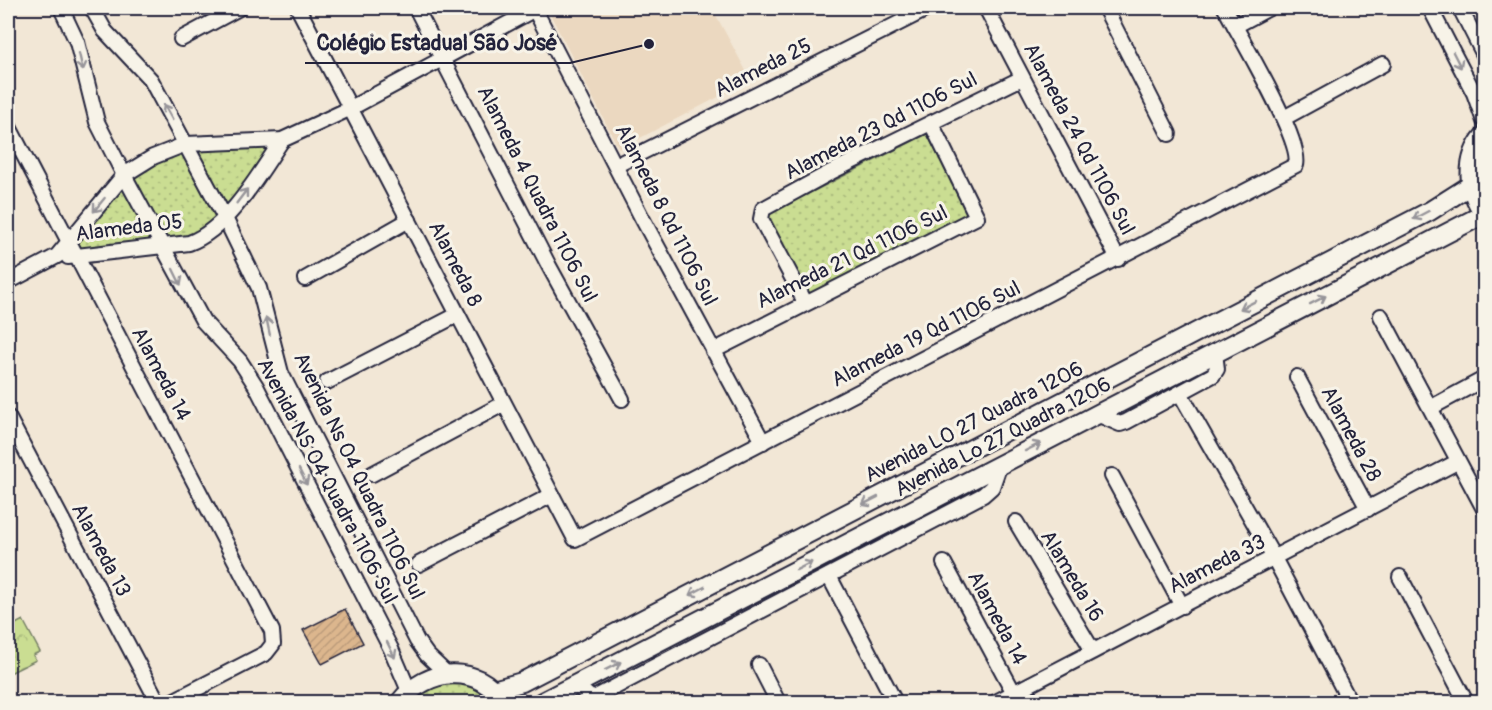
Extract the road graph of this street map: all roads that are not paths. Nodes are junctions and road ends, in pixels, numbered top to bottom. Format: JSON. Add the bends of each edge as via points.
{"nodes":[{"id":1,"x":61,"y":8,"type":"edge"},
{"id":2,"x":92,"y":8,"type":"edge"},
{"id":3,"x":239,"y":8,"type":"edge"},
{"id":4,"x":298,"y":8,"type":"edge"},
{"id":5,"x":416,"y":8,"type":"edge"},
{"id":6,"x":535,"y":8,"type":"edge"},
{"id":7,"x":929,"y":8,"type":"edge"},
{"id":8,"x":986,"y":8,"type":"edge"},
{"id":9,"x":1105,"y":8,"type":"edge"},
{"id":10,"x":1225,"y":8,"type":"edge"},
{"id":11,"x":1269,"y":8,"type":"edge"},
{"id":12,"x":1430,"y":8,"type":"edge"},
{"id":13,"x":1460,"y":8,"type":"edge"},
{"id":14,"x":1235,"y":26,"type":"junction"},
{"id":15,"x":180,"y":39,"type":"dead end"},
{"id":16,"x":1485,"y":55,"type":"edge"},
{"id":17,"x":442,"y":57,"type":"junction"},
{"id":18,"x":1383,"y":64,"type":"dead end"},
{"id":19,"x":1022,"y":78,"type":"junction"},
{"id":20,"x":349,"y":109,"type":"junction"},
{"id":21,"x":1284,"y":118,"type":"junction"},
{"id":22,"x":1485,"y":122,"type":"edge"},
{"id":23,"x":931,"y":123,"type":"junction"},
{"id":24,"x":8,"y":125,"type":"edge"},
{"id":25,"x":1168,"y":134,"type":"dead end"},
{"id":26,"x":1485,"y":136,"type":"edge"},
{"id":27,"x":282,"y":140,"type":"junction"},
{"id":28,"x":186,"y":144,"type":"junction"},
{"id":29,"x":617,"y":165,"type":"junction"},
{"id":30,"x":123,"y":175,"type":"junction"},
{"id":31,"x":1471,"y":185,"type":"junction"},
{"id":32,"x":1485,"y":213,"type":"edge"},
{"id":33,"x":225,"y":218,"type":"junction"},
{"id":34,"x":409,"y":220,"type":"junction"},
{"id":35,"x":68,"y":240,"type":"junction"},
{"id":36,"x":162,"y":245,"type":"junction"},
{"id":37,"x":57,"y":256,"type":"junction"},
{"id":38,"x":76,"y":257,"type":"junction"},
{"id":39,"x":1118,"y":259,"type":"junction"},
{"id":40,"x":305,"y":279,"type":"dead end"},
{"id":41,"x":8,"y":282,"type":"edge"},
{"id":42,"x":805,"y":302,"type":"junction"},
{"id":43,"x":457,"y":315,"type":"junction"},
{"id":44,"x":1381,"y":316,"type":"dead end"},
{"id":45,"x":713,"y":351,"type":"junction"},
{"id":46,"x":1215,"y":353,"type":"junction"},
{"id":47,"x":1297,"y":377,"type":"dead end"},
{"id":48,"x":1485,"y":379,"type":"edge"},
{"id":49,"x":327,"y":382,"type":"dead end"},
{"id":50,"x":1180,"y":393,"type":"junction"},
{"id":51,"x":622,"y":399,"type":"dead end"},
{"id":52,"x":503,"y":404,"type":"junction"},
{"id":53,"x":1432,"y":407,"type":"junction"},
{"id":54,"x":1097,"y":414,"type":"junction"},
{"id":55,"x":8,"y":417,"type":"edge"},
{"id":56,"x":763,"y":442,"type":"junction"},
{"id":57,"x":1457,"y":462,"type":"junction"},
{"id":58,"x":1000,"y":464,"type":"junction"},
{"id":59,"x":372,"y":474,"type":"dead end"},
{"id":60,"x":1112,"y":476,"type":"dead end"},
{"id":61,"x":550,"y":496,"type":"junction"},
{"id":62,"x":1483,"y":501,"type":"edge"},
{"id":63,"x":1368,"y":509,"type":"junction"},
{"id":64,"x":1016,"y":522,"type":"dead end"},
{"id":65,"x":575,"y":539,"type":"joint"},
{"id":66,"x":1274,"y":558,"type":"junction"},
{"id":67,"x":944,"y":563,"type":"dead end"},
{"id":68,"x":418,"y":564,"type":"dead end"},
{"id":69,"x":829,"y":576,"type":"junction"},
{"id":70,"x":782,"y":577,"type":"junction"},
{"id":71,"x":1400,"y":577,"type":"dead end"},
{"id":72,"x":752,"y":593,"type":"junction"},
{"id":73,"x":793,"y":595,"type":"junction"},
{"id":74,"x":1182,"y":606,"type":"junction"},
{"id":75,"x":763,"y":610,"type":"junction"},
{"id":76,"x":1094,"y":651,"type":"junction"},
{"id":77,"x":759,"y":665,"type":"dead end"},
{"id":78,"x":447,"y":674,"type":"junction"},
{"id":79,"x":576,"y":685,"type":"junction"},
{"id":80,"x":1014,"y":693,"type":"junction"},
{"id":81,"x":498,"y":696,"type":"edge"},
{"id":82,"x":404,"y":697,"type":"edge"},
{"id":83,"x":158,"y":702,"type":"edge"},
{"id":84,"x":171,"y":702,"type":"edge"},
{"id":85,"x":542,"y":702,"type":"edge"},
{"id":86,"x":778,"y":702,"type":"edge"},
{"id":87,"x":895,"y":702,"type":"edge"},
{"id":88,"x":996,"y":702,"type":"edge"},
{"id":89,"x":1350,"y":702,"type":"edge"},
{"id":90,"x":1466,"y":702,"type":"edge"}],
"edges":[{"from":1,"to":30,"type":"street","name":"Avenida NS 04 Quadra 1106 Sul","one_way":true,"via":[[77,42],[98,122]]},
{"from":28,"to":2,"type":"street","name":"Avenida Ns 04 Quadra 1106 Sul","one_way":true,"via":[[151,80],[105,31]]},
{"from":3,"to":15,"type":"street"},
{"from":4,"to":20,"type":"street","name":"Alameda 8"},
{"from":5,"to":17,"type":"street","name":"Alameda 4 Quadra 1106 Sul"},
{"from":6,"to":17,"type":"street"},
{"from":6,"to":29,"type":"street","name":"Alameda 8 Qd 1106 Sul"},
{"from":7,"to":29,"type":"street","name":"Alameda 25"},
{"from":8,"to":19,"type":"street","name":"Alameda 24 Qd 1106 Sul"},
{"from":9,"to":25,"type":"street"},
{"from":10,"to":14,"type":"street"},
{"from":11,"to":14,"type":"street"},
{"from":12,"to":22,"type":"street","one_way":true},
{"from":13,"to":16,"type":"street"},
{"from":14,"to":21,"type":"street"},
{"from":17,"to":20,"type":"street"},
{"from":17,"to":51,"type":"street","name":"Alameda 4 Quadra 1106 Sul"},
{"from":18,"to":21,"type":"street"},
{"from":19,"to":23,"type":"street","name":"Alameda 23 Qd 1106 Sul"},
{"from":19,"to":39,"type":"street","name":"Alameda 24 Qd 1106 Sul"},
{"from":20,"to":27,"type":"street"},
{"from":20,"to":34,"type":"street","name":"Alameda 8"},
{"from":21,"to":39,"type":"street","name":"Alameda 19 Qd 1106 Sul","via":[[1296,165]]},
{"from":23,"to":42,"type":"street","name":"Alameda 23 Qd 1106 Sul","via":[[831,172],[760,213]]},
{"from":23,"to":42,"type":"street","name":"Alameda 21 Qd 1106 Sul","via":[[977,217]]},
{"from":24,"to":35,"type":"street","name":"Alameda 14"},
{"from":26,"to":31,"type":"main road","via":[[1472,162]]},
{"from":27,"to":28,"type":"street","name":"Alameda 05"},
{"from":33,"to":27,"type":"street","name":"Alameda 05","one_way":true},
{"from":28,"to":30,"type":"street","name":"Alameda 05"},
{"from":28,"to":33,"type":"street","name":"Avenida Ns 04 Quadra 1106 Sul"},
{"from":29,"to":45,"type":"street","name":"Alameda 8 Qd 1106 Sul"},
{"from":30,"to":35,"type":"street","name":"Alameda 05","one_way":true},
{"from":30,"to":36,"type":"street","name":"Avenida NS 04 Quadra 1106 Sul"},
{"from":31,"to":32,"type":"main road"},
{"from":31,"to":81,"type":"main road","name":"Avenida L0 27 Quadra 1206","one_way":true,"via":[[1420,216]]},
{"from":46,"to":32,"type":"main road","name":"Avenida Lo 27 Quadra 1206","one_way":true},
{"from":33,"to":36,"type":"street","name":"Alameda 05","via":[[201,239]]},
{"from":78,"to":33,"type":"street","name":"Avenida Ns 04 Quadra 1106 Sul","one_way":true,"via":[[417,641],[281,373],[259,288]]},
{"from":34,"to":40,"type":"street"},
{"from":34,"to":43,"type":"street","name":"Alameda 8"},
{"from":35,"to":37,"type":"street","name":"Alameda 05"},
{"from":35,"to":38,"type":"street","name":"Alameda 14"},
{"from":36,"to":38,"type":"street","name":"Alameda 05"},
{"from":36,"to":82,"type":"street","name":"Avenida NS 04 Quadra 1106 Sul","one_way":true,"via":[[203,321],[240,361],[256,386],[391,650]]},
{"from":37,"to":38,"type":"street","name":"Alameda 05"},
{"from":37,"to":41,"type":"street","name":"Alameda 05"},
{"from":38,"to":84,"type":"street","name":"Alameda 14","via":[[272,631],[273,644],[256,660]]},
{"from":39,"to":56,"type":"street","name":"Alameda 19 Qd 1106 Sul"},
{"from":42,"to":45,"type":"street","name":"Alameda 21 Qd 1106 Sul"},
{"from":43,"to":49,"type":"street"},
{"from":43,"to":52,"type":"street","name":"Alameda 8"},
{"from":44,"to":53,"type":"street"},
{"from":45,"to":56,"type":"street","name":"Alameda 8 Qd 1106 Sul"},
{"from":46,"to":50,"type":"street","via":[[1217,369],[1213,375]]},
{"from":46,"to":54,"type":"main road","name":"Avenida Lo 27 Quadra 1206"},
{"from":47,"to":63,"type":"street","name":"Alameda 28"},
{"from":48,"to":53,"type":"street"},
{"from":50,"to":54,"type":"street","via":[[1120,424]]},
{"from":50,"to":66,"type":"street"},
{"from":52,"to":59,"type":"street"},
{"from":52,"to":61,"type":"street","name":"Alameda 8"},
{"from":53,"to":57,"type":"street"},
{"from":58,"to":54,"type":"main road","name":"Avenida Lo 27 Quadra 1206","one_way":true},
{"from":55,"to":83,"type":"street","name":"Alameda 13"},
{"from":56,"to":65,"type":"street","name":"Alameda 19 Qd 1106 Sul"},
{"from":57,"to":62,"type":"street"},
{"from":57,"to":63,"type":"street","name":"Alameda 33"},
{"from":58,"to":69,"type":"street","via":[[992,487],[983,495]]},
{"from":70,"to":58,"type":"main road","name":"Avenida Lo 27 Quadra 1206","one_way":true},
{"from":60,"to":74,"type":"street"},
{"from":61,"to":65,"type":"street","name":"Alameda 8"},
{"from":61,"to":68,"type":"street"},
{"from":63,"to":66,"type":"street","name":"Alameda 33"},
{"from":64,"to":76,"type":"street","name":"Alameda 16"},
{"from":66,"to":74,"type":"street","name":"Alameda 33"},
{"from":66,"to":89,"type":"street"},
{"from":67,"to":80,"type":"street","name":"Alameda 14"},
{"from":69,"to":73,"type":"street"},
{"from":69,"to":87,"type":"street"},
{"from":70,"to":72,"type":"main road","name":"Avenida Lo 27 Quadra 1206"},
{"from":70,"to":73,"type":"street"},
{"from":71,"to":90,"type":"street"},
{"from":72,"to":75,"type":"street"},
{"from":79,"to":72,"type":"main road","name":"Avenida Lo 27 Quadra 1206","one_way":true},
{"from":73,"to":75,"type":"street"},
{"from":74,"to":76,"type":"street","name":"Alameda 33"},
{"from":75,"to":79,"type":"street","via":[[596,697],[591,698]]},
{"from":76,"to":80,"type":"street","name":"Alameda 33"},
{"from":77,"to":86,"type":"street"},
{"from":78,"to":81,"type":"main road","via":[[472,677]]},
{"from":78,"to":82,"type":"main road","via":[[433,676]]},
{"from":79,"to":85,"type":"main road","name":"Avenida Lo 27 Quadra 1206"},
{"from":80,"to":88,"type":"street","name":"Alameda 33"}]}
